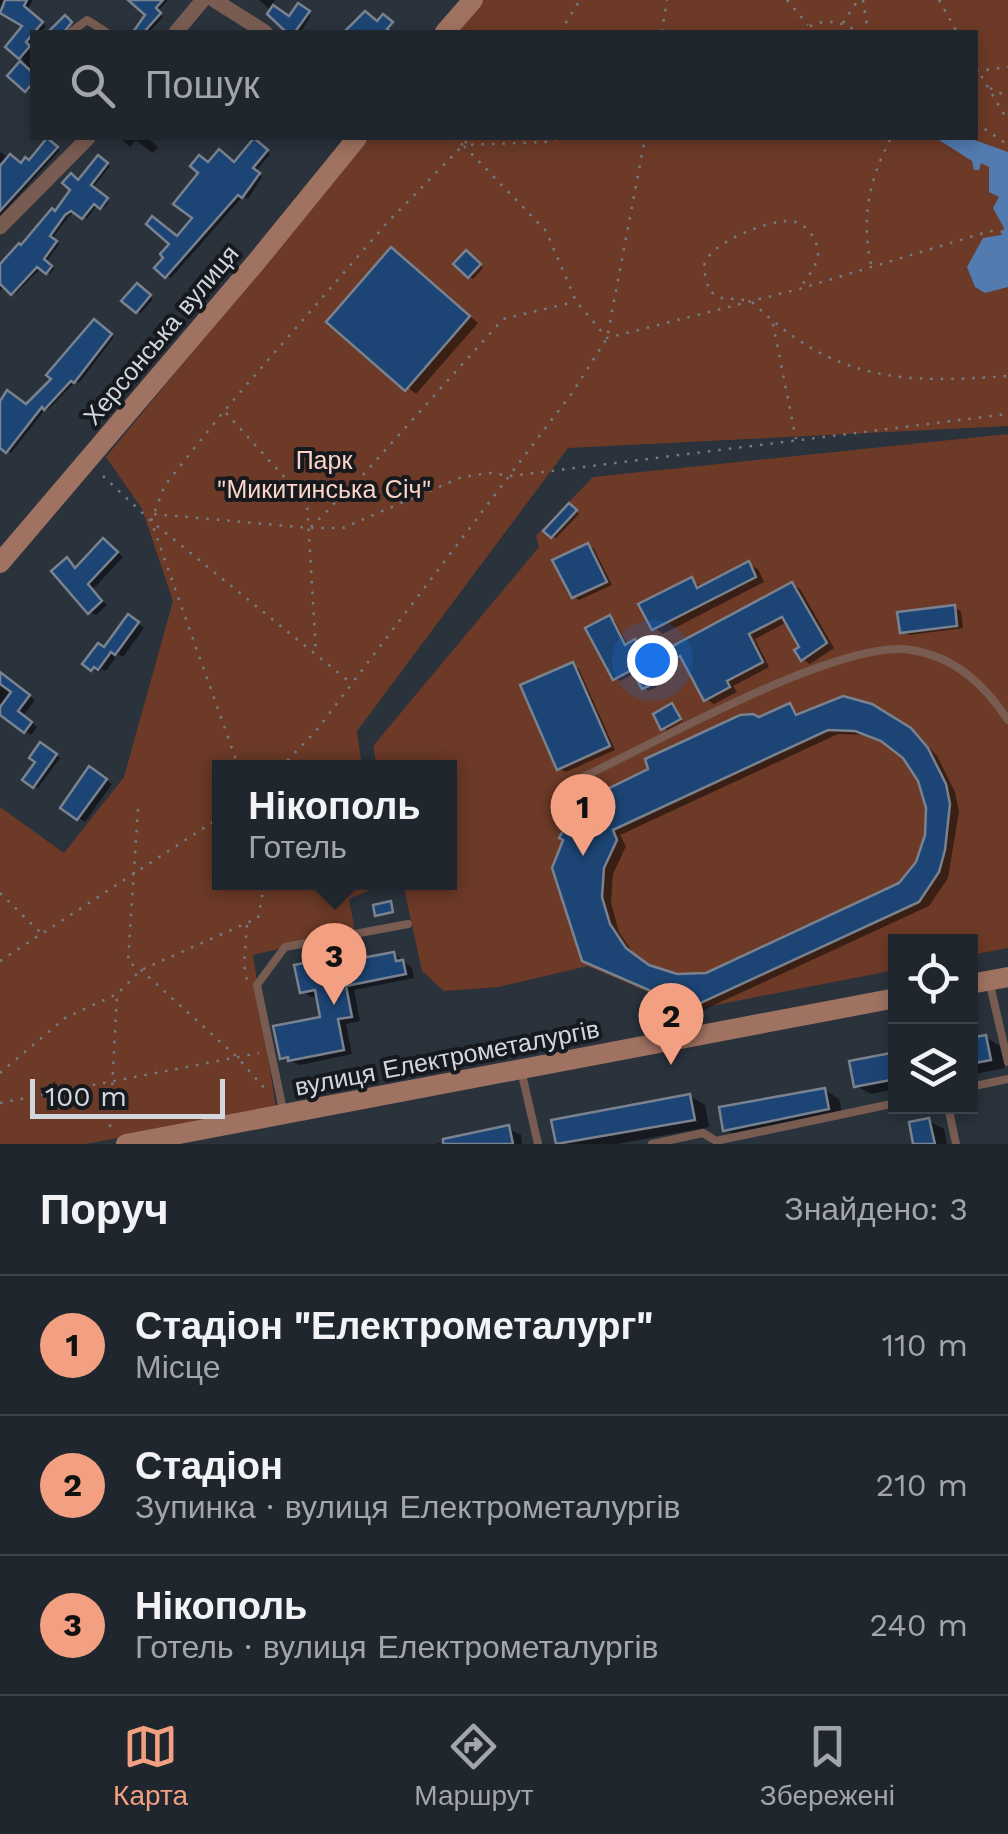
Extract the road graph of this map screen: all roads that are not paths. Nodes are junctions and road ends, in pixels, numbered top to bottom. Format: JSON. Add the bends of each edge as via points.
{"nodes":[{"id":1,"x":203,"y":0,"type":"edge"},
{"id":2,"x":214,"y":0,"type":"edge"},
{"id":3,"x":473,"y":0,"type":"edge"},
{"id":4,"x":74,"y":30,"type":"edge"},
{"id":5,"x":103,"y":30,"type":"edge"},
{"id":6,"x":178,"y":30,"type":"edge"},
{"id":7,"x":262,"y":30,"type":"edge"},
{"id":8,"x":447,"y":30,"type":"edge"},
{"id":9,"x":86,"y":140,"type":"edge"},
{"id":10,"x":354,"y":140,"type":"edge"},
{"id":11,"x":0,"y":227,"type":"edge"},
{"id":12,"x":0,"y":563,"type":"edge"},
{"id":13,"x":1008,"y":720,"type":"edge"},
{"id":14,"x":583,"y":777,"type":"dead end"},
{"id":15,"x":408,"y":924,"type":"dead end"},
{"id":16,"x":989,"y":980,"type":"edge"},
{"id":17,"x":888,"y":1000,"type":"edge"},
{"id":18,"x":1008,"y":1062,"type":"edge"},
{"id":19,"x":521,"y":1069,"type":"junction"},
{"id":20,"x":1008,"y":1080,"type":"edge"},
{"id":21,"x":978,"y":1086,"type":"edge"},
{"id":22,"x":888,"y":1105,"type":"edge"},
{"id":23,"x":284,"y":1114,"type":"junction"},
{"id":24,"x":950,"y":1114,"type":"edge"},
{"id":25,"x":126,"y":1144,"type":"edge"},
{"id":26,"x":538,"y":1144,"type":"edge"},
{"id":27,"x":652,"y":1144,"type":"edge"},
{"id":28,"x":956,"y":1144,"type":"edge"}],
"edges":[{"from":1,"to":6,"type":"street"},
{"from":2,"to":7,"type":"street"},
{"from":3,"to":8,"type":"main road"},
{"from":4,"to":5,"type":"lane","via":[[87,20]]},
{"from":9,"to":11,"type":"street"},
{"from":10,"to":12,"type":"main road","name":"Херсонська вулиця"},
{"from":13,"to":14,"type":"lane","via":[[968,672],[932,654],[907,648],[868,652],[789,678]]},
{"from":15,"to":23,"type":"lane","via":[[285,947],[257,985]]},
{"from":16,"to":18,"type":"lane"},
{"from":17,"to":19,"type":"main road","name":"вулиця Електрометалургів"},
{"from":19,"to":23,"type":"main road","name":"вулиця Електрометалургів"},
{"from":19,"to":26,"type":"lane"},
{"from":20,"to":21,"type":"lane"},
{"from":22,"to":27,"type":"lane","via":[[716,1141],[703,1133]]},
{"from":23,"to":25,"type":"main road","name":"вулиця Електрометалургів"},
{"from":24,"to":28,"type":"lane"}]}
